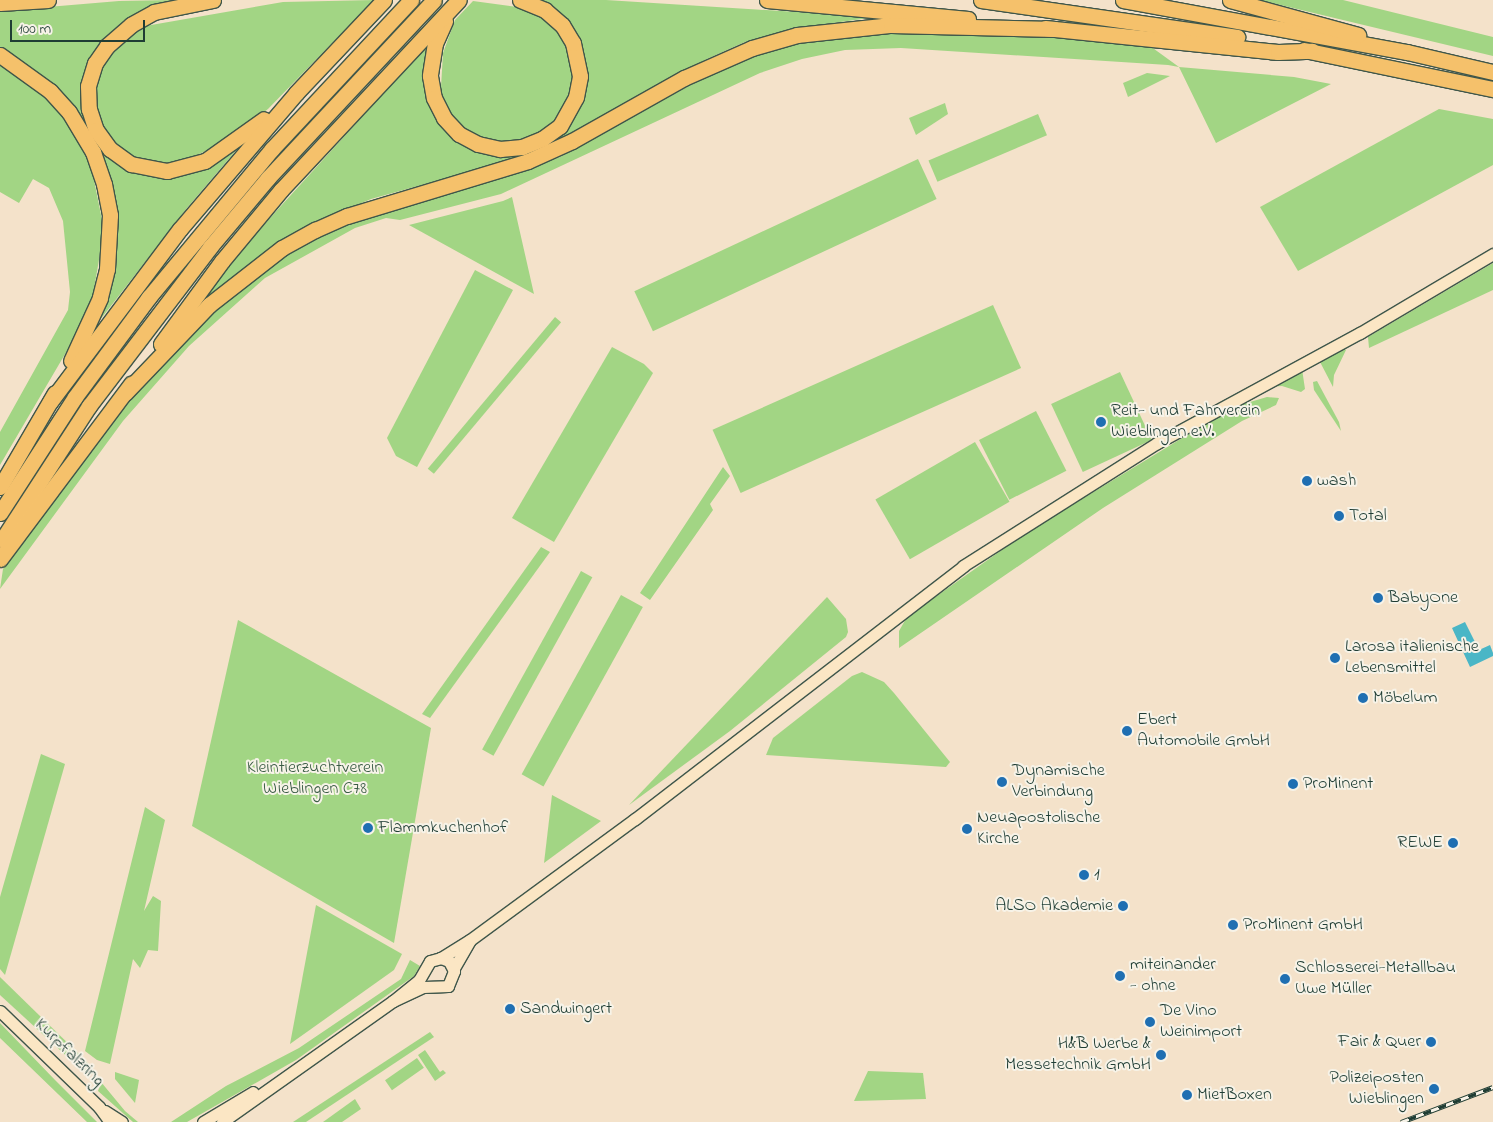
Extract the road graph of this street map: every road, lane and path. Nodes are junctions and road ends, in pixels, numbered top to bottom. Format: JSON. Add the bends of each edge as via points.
{"nodes":[{"id":1,"x":48,"y":0,"type":"edge"},
{"id":2,"x":213,"y":0,"type":"edge"},
{"id":3,"x":384,"y":0,"type":"edge"},
{"id":4,"x":411,"y":0,"type":"edge"},
{"id":5,"x":434,"y":0,"type":"edge"},
{"id":6,"x":520,"y":0,"type":"edge"},
{"id":7,"x":767,"y":0,"type":"edge"},
{"id":8,"x":981,"y":0,"type":"edge"},
{"id":9,"x":1123,"y":0,"type":"edge"},
{"id":10,"x":1230,"y":0,"type":"edge"},
{"id":11,"x":457,"y":2,"type":"edge"},
{"id":12,"x":0,"y":3,"type":"edge"},
{"id":13,"x":1054,"y":29,"type":"junction"},
{"id":14,"x":1312,"y":51,"type":"junction"},
{"id":15,"x":1407,"y":52,"type":"junction"},
{"id":16,"x":0,"y":55,"type":"edge"},
{"id":17,"x":1493,"y":72,"type":"edge"},
{"id":18,"x":1493,"y":89,"type":"edge"},
{"id":19,"x":296,"y":92,"type":"junction"},
{"id":20,"x":1493,"y":254,"type":"edge"},
{"id":21,"x":125,"y":393,"type":"junction"},
{"id":22,"x":50,"y":402,"type":"junction"},
{"id":23,"x":0,"y":487,"type":"edge"},
{"id":24,"x":0,"y":513,"type":"edge"},
{"id":25,"x":0,"y":544,"type":"edge"},
{"id":26,"x":0,"y":559,"type":"edge"},
{"id":27,"x":470,"y":940,"type":"junction"},
{"id":28,"x":442,"y":958,"type":"junction"},
{"id":29,"x":454,"y":968,"type":"junction"},
{"id":30,"x":424,"y":973,"type":"junction"},
{"id":31,"x":432,"y":987,"type":"junction"},
{"id":32,"x":393,"y":1002,"type":"junction"},
{"id":33,"x":0,"y":1011,"type":"edge"},
{"id":34,"x":312,"y":1057,"type":"junction"},
{"id":35,"x":100,"y":1107,"type":"junction"},
{"id":36,"x":110,"y":1122,"type":"edge"},
{"id":37,"x":122,"y":1122,"type":"edge"},
{"id":38,"x":203,"y":1122,"type":"edge"},
{"id":39,"x":222,"y":1122,"type":"edge"}],
"edges":[{"from":1,"to":12,"type":"highway"},
{"from":2,"to":19,"type":"highway","via":[[154,12],[117,35],[100,54],[89,80],[88,109],[96,130],[110,149],[141,168],[167,171],[192,166],[239,139]]},
{"from":3,"to":19,"type":"highway"},
{"from":4,"to":24,"type":"highway","via":[[272,149],[155,289],[75,397]]},
{"from":5,"to":25,"type":"highway","via":[[268,178],[210,247],[89,406]]},
{"from":6,"to":11,"type":"highway","via":[[545,10],[562,25],[574,43],[580,76],[576,97],[560,126],[532,144],[511,149],[489,148],[464,137],[444,118],[434,98],[430,76],[432,55],[439,33]]},
{"from":7,"to":13,"type":"highway","via":[[914,12]]},
{"from":8,"to":14,"type":"highway","via":[[1115,18]]},
{"from":9,"to":15,"type":"highway"},
{"from":10,"to":15,"type":"highway","via":[[1332,26]]},
{"from":11,"to":21,"type":"highway","via":[[281,190],[222,261]]},
{"from":13,"to":14,"type":"highway","via":[[1278,52]]},
{"from":13,"to":21,"type":"highway","via":[[891,26],[797,35],[752,48],[684,78],[572,141],[528,161],[347,216],[282,248],[215,300]]},
{"from":14,"to":18,"type":"highway"},
{"from":15,"to":17,"type":"highway"},
{"from":16,"to":22,"type":"highway","via":[[50,91],[69,112],[93,152],[110,215],[107,269],[100,298]]},
{"from":19,"to":22,"type":"highway","via":[[146,271]]},
{"from":20,"to":27,"type":"main road","via":[[1360,333],[1157,443],[963,566],[635,819]]},
{"from":21,"to":26,"type":"highway"},
{"from":22,"to":23,"type":"highway"},
{"from":27,"to":28,"type":"main road"},
{"from":27,"to":29,"type":"main road"},
{"from":28,"to":29,"type":"main road"},
{"from":28,"to":30,"type":"main road","via":[[430,961]]},
{"from":29,"to":31,"type":"main road","via":[[450,984],[440,989]]},
{"from":30,"to":31,"type":"main road"},
{"from":30,"to":32,"type":"main road"},
{"from":31,"to":32,"type":"main road","via":[[423,987]]},
{"from":32,"to":34,"type":"main road"},
{"from":33,"to":35,"type":"main road","name":"Kurpfalzring"},
{"from":34,"to":38,"type":"main road"},
{"from":34,"to":39,"type":"main road"},
{"from":35,"to":36,"type":"main road","name":"Kurpfalzring"},
{"from":35,"to":37,"type":"main road"}]}
